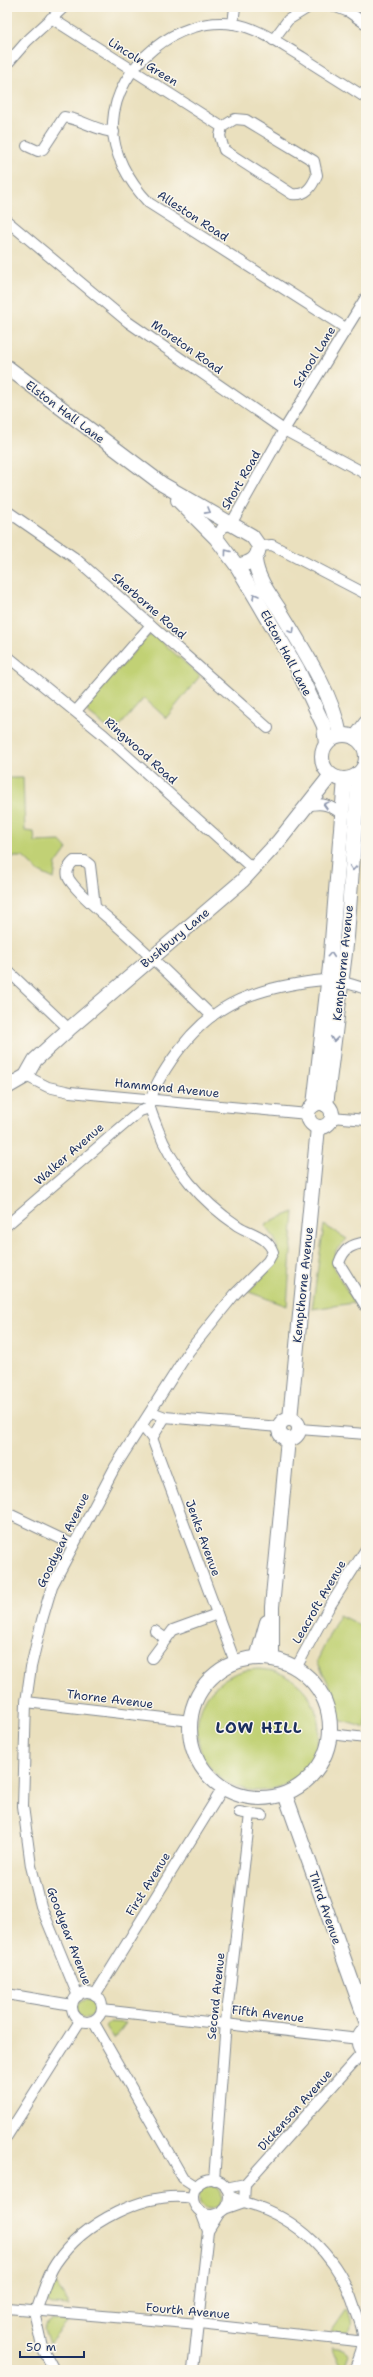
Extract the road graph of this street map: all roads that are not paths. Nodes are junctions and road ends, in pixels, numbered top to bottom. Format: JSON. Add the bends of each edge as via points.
{"nodes":[{"id":1,"x":64,"y":7,"type":"edge"},
{"id":2,"x":234,"y":7,"type":"edge"},
{"id":3,"x":308,"y":7,"type":"edge"},
{"id":4,"x":336,"y":7,"type":"edge"},
{"id":5,"x":51,"y":18,"type":"junction"},
{"id":6,"x":233,"y":24,"type":"junction"},
{"id":7,"x":366,"y":24,"type":"edge"},
{"id":8,"x":273,"y":40,"type":"junction"},
{"id":9,"x":7,"y":64,"type":"edge"},
{"id":10,"x":134,"y":72,"type":"junction"},
{"id":11,"x":366,"y":98,"type":"edge"},
{"id":12,"x":222,"y":127,"type":"junction"},
{"id":13,"x":114,"y":132,"type":"junction"},
{"id":14,"x":27,"y":146,"type":"dead end"},
{"id":15,"x":7,"y":222,"type":"edge"},
{"id":16,"x":366,"y":297,"type":"edge"},
{"id":17,"x":347,"y":329,"type":"junction"},
{"id":18,"x":7,"y":368,"type":"edge"},
{"id":19,"x":284,"y":430,"type":"junction"},
{"id":20,"x":366,"y":474,"type":"edge"},
{"id":21,"x":162,"y":484,"type":"junction"},
{"id":22,"x":7,"y":511,"type":"edge"},
{"id":23,"x":231,"y":524,"type":"junction"},
{"id":24,"x":216,"y":538,"type":"junction"},
{"id":25,"x":259,"y":546,"type":"junction"},
{"id":26,"x":254,"y":560,"type":"junction"},
{"id":27,"x":237,"y":566,"type":"junction"},
{"id":28,"x":366,"y":594,"type":"edge"},
{"id":29,"x":151,"y":625,"type":"junction"},
{"id":30,"x":7,"y":656,"type":"edge"},
{"id":31,"x":76,"y":711,"type":"junction"},
{"id":32,"x":366,"y":723,"type":"edge"},
{"id":33,"x":268,"y":728,"type":"dead end"},
{"id":34,"x":340,"y":735,"type":"junction"},
{"id":35,"x":355,"y":738,"type":"junction"},
{"id":36,"x":326,"y":744,"type":"junction"},
{"id":37,"x":359,"y":773,"type":"junction"},
{"id":38,"x":331,"y":774,"type":"junction"},
{"id":39,"x":346,"y":779,"type":"junction"},
{"id":40,"x":307,"y":806,"type":"junction"},
{"id":41,"x":342,"y":815,"type":"junction"},
{"id":42,"x":253,"y":869,"type":"junction"},
{"id":43,"x":95,"y":906,"type":"dead end"},
{"id":44,"x":152,"y":957,"type":"junction"},
{"id":45,"x":7,"y":970,"type":"edge"},
{"id":46,"x":335,"y":981,"type":"junction"},
{"id":47,"x":366,"y":989,"type":"edge"},
{"id":48,"x":212,"y":1016,"type":"junction"},
{"id":49,"x":69,"y":1029,"type":"junction"},
{"id":50,"x":26,"y":1076,"type":"junction"},
{"id":51,"x":7,"y":1087,"type":"edge"},
{"id":52,"x":151,"y":1104,"type":"junction"},
{"id":53,"x":320,"y":1110,"type":"junction"},
{"id":54,"x":366,"y":1120,"type":"edge"},
{"id":55,"x":7,"y":1225,"type":"edge"},
{"id":56,"x":366,"y":1242,"type":"edge"},
{"id":57,"x":366,"y":1307,"type":"edge"},
{"id":58,"x":152,"y":1412,"type":"junction"},
{"id":59,"x":165,"y":1417,"type":"junction"},
{"id":60,"x":289,"y":1425,"type":"junction"},
{"id":61,"x":143,"y":1427,"type":"junction"},
{"id":62,"x":366,"y":1434,"type":"edge"},
{"id":63,"x":152,"y":1438,"type":"junction"},
{"id":64,"x":7,"y":1512,"type":"edge"},
{"id":65,"x":72,"y":1544,"type":"junction"},
{"id":66,"x":366,"y":1549,"type":"edge"},
{"id":67,"x":272,"y":1607,"type":"junction"},
{"id":68,"x":217,"y":1614,"type":"junction"},
{"id":69,"x":155,"y":1631,"type":"dead end"},
{"id":70,"x":166,"y":1639,"type":"junction"},
{"id":71,"x":152,"y":1658,"type":"dead end"},
{"id":72,"x":257,"y":1658,"type":"junction"},
{"id":73,"x":272,"y":1658,"type":"junction"},
{"id":74,"x":236,"y":1662,"type":"junction"},
{"id":75,"x":296,"y":1668,"type":"junction"},
{"id":76,"x":26,"y":1702,"type":"junction"},
{"id":77,"x":191,"y":1721,"type":"junction"},
{"id":78,"x":330,"y":1734,"type":"junction"},
{"id":79,"x":366,"y":1738,"type":"edge"},
{"id":80,"x":222,"y":1788,"type":"junction"},
{"id":81,"x":285,"y":1794,"type":"junction"},
{"id":82,"x":239,"y":1812,"type":"dead end"},
{"id":83,"x":250,"y":1814,"type":"junction"},
{"id":84,"x":262,"y":1815,"type":"dead end"},
{"id":85,"x":7,"y":1994,"type":"edge"},
{"id":86,"x":95,"y":1995,"type":"junction"},
{"id":87,"x":78,"y":1996,"type":"junction"},
{"id":88,"x":72,"y":2005,"type":"junction"},
{"id":89,"x":102,"y":2010,"type":"junction"},
{"id":90,"x":80,"y":2020,"type":"junction"},
{"id":91,"x":93,"y":2021,"type":"junction"},
{"id":92,"x":366,"y":2021,"type":"edge"},
{"id":93,"x":226,"y":2022,"type":"junction"},
{"id":94,"x":362,"y":2034,"type":"edge"},
{"id":95,"x":365,"y":2053,"type":"edge"},
{"id":96,"x":7,"y":2136,"type":"edge"},
{"id":97,"x":183,"y":2178,"type":"junction"},
{"id":98,"x":214,"y":2180,"type":"junction"},
{"id":99,"x":245,"y":2184,"type":"junction"},
{"id":100,"x":197,"y":2187,"type":"junction"},
{"id":101,"x":228,"y":2192,"type":"junction"},
{"id":102,"x":176,"y":2195,"type":"junction"},
{"id":103,"x":194,"y":2198,"type":"junction"},
{"id":104,"x":244,"y":2202,"type":"junction"},
{"id":105,"x":201,"y":2212,"type":"junction"},
{"id":106,"x":221,"y":2212,"type":"junction"},
{"id":107,"x":208,"y":2231,"type":"junction"},
{"id":108,"x":7,"y":2308,"type":"edge"},
{"id":109,"x":36,"y":2311,"type":"junction"},
{"id":110,"x":199,"y":2324,"type":"junction"},
{"id":111,"x":365,"y":2342,"type":"edge"},
{"id":112,"x":54,"y":2370,"type":"edge"},
{"id":113,"x":193,"y":2370,"type":"edge"},
{"id":114,"x":354,"y":2370,"type":"edge"}],
"edges":[{"from":1,"to":5,"type":"street"},
{"from":2,"to":6,"type":"street"},
{"from":3,"to":8,"type":"street","via":[[288,20]]},
{"from":4,"to":7,"type":"street","via":[[349,12]]},
{"from":5,"to":9,"type":"street"},
{"from":5,"to":10,"type":"street","name":"Lincoln Green"},
{"from":6,"to":8,"type":"street","name":"Alleston Road","via":[[256,30]]},
{"from":6,"to":10,"type":"street","name":"Alleston Road","via":[[210,24],[188,28],[165,39],[144,58]]},
{"from":8,"to":11,"type":"street","name":"Alleston Road"},
{"from":10,"to":12,"type":"street","name":"Lincoln Green"},
{"from":10,"to":13,"type":"street","name":"Alleston Road","via":[[122,90],[115,109]]},
{"from":12,"to":12,"type":"street","via":[[231,120],[241,119],[283,141],[314,161],[317,168],[314,182],[305,193],[292,194],[224,150],[220,136]]},
{"from":13,"to":14,"type":"street","via":[[102,131],[75,118],[64,117],[43,149],[38,151]]},
{"from":13,"to":17,"type":"street","name":"Alleston Road","via":[[115,142],[129,178],[149,203]]},
{"from":15,"to":19,"type":"street","name":"Moreton Road","via":[[128,322]]},
{"from":16,"to":17,"type":"street","name":"School Lane"},
{"from":17,"to":19,"type":"street","name":"School Lane"},
{"from":18,"to":21,"type":"street","name":"Elston Hall Lane"},
{"from":19,"to":20,"type":"street","name":"Moreton Road"},
{"from":19,"to":23,"type":"street","name":"Short Road"},
{"from":21,"to":23,"type":"street","name":"Elston Hall Lane","one_way":true},
{"from":21,"to":24,"type":"street","name":"Elston Hall Lane"},
{"from":22,"to":29,"type":"street","name":"Sherborne Road","via":[[75,558]]},
{"from":23,"to":24,"type":"street","name":"Short Road","via":[[222,528]]},
{"from":23,"to":25,"type":"street","name":"Elston Hall Lane","via":[[252,536]]},
{"from":27,"to":24,"type":"street","name":"Elston Hall Lane","one_way":true},
{"from":25,"to":26,"type":"street"},
{"from":25,"to":28,"type":"street","via":[[272,545]]},
{"from":26,"to":27,"type":"street"},
{"from":26,"to":34,"type":"street","name":"Elston Hall Lane","one_way":true,"via":[[260,578],[309,661],[337,719]]},
{"from":36,"to":27,"type":"street","name":"Elston Hall Lane","one_way":true,"via":[[324,726],[297,668]]},
{"from":29,"to":31,"type":"street"},
{"from":29,"to":33,"type":"street","name":"Sherborne Road"},
{"from":30,"to":31,"type":"street","name":"Ringwood Road"},
{"from":31,"to":42,"type":"street","name":"Ringwood Road"},
{"from":32,"to":35,"type":"street"},
{"from":34,"to":35,"type":"street"},
{"from":34,"to":36,"type":"street"},
{"from":35,"to":37,"type":"street","via":[[366,754],[364,766]]},
{"from":36,"to":38,"type":"street","via":[[322,758]]},
{"from":37,"to":39,"type":"street"},
{"from":37,"to":46,"type":"street","name":"Kempthorne Avenue","one_way":true,"via":[[353,865]]},
{"from":38,"to":39,"type":"street"},
{"from":38,"to":40,"type":"street","name":"Bushbury Lane"},
{"from":39,"to":41,"type":"street","name":"Kempthorne Avenue"},
{"from":41,"to":40,"type":"street","one_way":true,"via":[[332,806],[325,804]]},
{"from":40,"to":42,"type":"street","name":"Bushbury Lane"},
{"from":46,"to":41,"type":"street","name":"Kempthorne Avenue","one_way":true},
{"from":42,"to":44,"type":"street","name":"Bushbury Lane","via":[[207,912]]},
{"from":43,"to":44,"type":"street"},
{"from":44,"to":48,"type":"street"},
{"from":44,"to":49,"type":"street","name":"Bushbury Lane"},
{"from":45,"to":49,"type":"street"},
{"from":46,"to":47,"type":"street"},
{"from":46,"to":48,"type":"street","via":[[258,992],[240,998]]},
{"from":46,"to":53,"type":"street","name":"Kempthorne Avenue"},
{"from":48,"to":52,"type":"street","via":[[183,1043],[160,1080]]},
{"from":49,"to":50,"type":"street","name":"Bushbury Lane","via":[[35,1060]]},
{"from":50,"to":51,"type":"street","name":"Bushbury Lane"},
{"from":50,"to":52,"type":"street","name":"Hammond Avenue","via":[[48,1087],[70,1092]]},
{"from":52,"to":53,"type":"street","name":"Hammond Avenue"},
{"from":52,"to":55,"type":"street","name":"Walker Avenue"},
{"from":52,"to":58,"type":"street","name":"Goodyear Avenue","via":[[164,1146],[192,1186],[205,1200],[238,1226],[266,1240],[271,1248],[270,1257],[235,1294],[189,1351]]},
{"from":53,"to":54,"type":"street","name":"Hammond Avenue"},
{"from":53,"to":60,"type":"street","name":"Kempthorne Avenue","via":[[326,1126],[318,1127]]},
{"from":56,"to":57,"type":"street","via":[[352,1245],[345,1250],[339,1262]]},
{"from":58,"to":59,"type":"street"},
{"from":58,"to":61,"type":"street","name":"Goodyear Avenue"},
{"from":59,"to":60,"type":"street"},
{"from":59,"to":63,"type":"street"},
{"from":60,"to":62,"type":"street"},
{"from":60,"to":67,"type":"street","via":[[281,1435],[288,1439]]},
{"from":61,"to":63,"type":"street","name":"Jenks Avenue"},
{"from":61,"to":65,"type":"street","name":"Goodyear Avenue","via":[[115,1467]]},
{"from":63,"to":68,"type":"street","name":"Jenks Avenue"},
{"from":64,"to":65,"type":"street"},
{"from":65,"to":76,"type":"street","name":"Goodyear Avenue","via":[[52,1586],[44,1613]]},
{"from":66,"to":75,"type":"street","name":"Leacroft Avenue","via":[[328,1609]]},
{"from":67,"to":72,"type":"street"},
{"from":67,"to":73,"type":"street"},
{"from":68,"to":70,"type":"street","via":[[178,1627]]},
{"from":68,"to":74,"type":"street","name":"Jenks Avenue"},
{"from":69,"to":70,"type":"street"},
{"from":70,"to":71,"type":"street"},
{"from":72,"to":73,"type":"street"},
{"from":72,"to":74,"type":"street"},
{"from":73,"to":75,"type":"street"},
{"from":74,"to":77,"type":"street","via":[[216,1673],[202,1688],[193,1707]]},
{"from":75,"to":78,"type":"street","via":[[321,1693],[329,1714]]},
{"from":76,"to":77,"type":"street","name":"Thorne Avenue"},
{"from":76,"to":87,"type":"street","name":"Goodyear Avenue","via":[[23,1806],[31,1866],[41,1906]]},
{"from":77,"to":80,"type":"street","via":[[190,1734],[194,1754],[204,1772]]},
{"from":78,"to":79,"type":"street"},
{"from":78,"to":81,"type":"street","via":[[325,1754],[314,1774]]},
{"from":80,"to":81,"type":"street","via":[[237,1795],[256,1799]]},
{"from":80,"to":86,"type":"street","name":"First Avenue"},
{"from":81,"to":92,"type":"street","name":"Third Avenue"},
{"from":82,"to":83,"type":"street"},
{"from":83,"to":84,"type":"street"},
{"from":83,"to":93,"type":"street","name":"Second Avenue"},
{"from":85,"to":88,"type":"street"},
{"from":86,"to":87,"type":"street","via":[[86,1993]]},
{"from":86,"to":89,"type":"street","via":[[101,2001]]},
{"from":87,"to":88,"type":"street"},
{"from":88,"to":90,"type":"street","via":[[74,2014]]},
{"from":89,"to":91,"type":"street"},
{"from":89,"to":93,"type":"street","name":"Fifth Avenue"},
{"from":90,"to":91,"type":"street"},
{"from":90,"to":96,"type":"street"},
{"from":91,"to":97,"type":"street"},
{"from":93,"to":94,"type":"street","name":"Fifth Avenue"},
{"from":93,"to":98,"type":"street","name":"Second Avenue"},
{"from":94,"to":95,"type":"street","via":[[359,2046]]},
{"from":95,"to":99,"type":"street","name":"Dickenson Avenue"},
{"from":97,"to":100,"type":"street"},
{"from":97,"to":102,"type":"street"},
{"from":98,"to":100,"type":"street","via":[[205,2180]]},
{"from":98,"to":101,"type":"street"},
{"from":99,"to":101,"type":"street"},
{"from":99,"to":104,"type":"street"},
{"from":100,"to":103,"type":"street"},
{"from":101,"to":104,"type":"street"},
{"from":101,"to":106,"type":"street"},
{"from":102,"to":103,"type":"street"},
{"from":102,"to":109,"type":"street","via":[[149,2199],[97,2223],[80,2237],[55,2264]]},
{"from":103,"to":105,"type":"street","via":[[196,2208]]},
{"from":104,"to":106,"type":"street"},
{"from":104,"to":111,"type":"street","via":[[286,2220],[314,2241],[329,2258],[350,2293]]},
{"from":105,"to":106,"type":"street"},
{"from":105,"to":107,"type":"street"},
{"from":106,"to":107,"type":"street"},
{"from":107,"to":110,"type":"street"},
{"from":108,"to":109,"type":"street","name":"Fourth Avenue"},
{"from":109,"to":110,"type":"street","name":"Fourth Avenue"},
{"from":109,"to":112,"type":"street","via":[[42,2347]]},
{"from":110,"to":111,"type":"street","name":"Fourth Avenue"},
{"from":110,"to":113,"type":"street"},
{"from":111,"to":114,"type":"street"}]}
